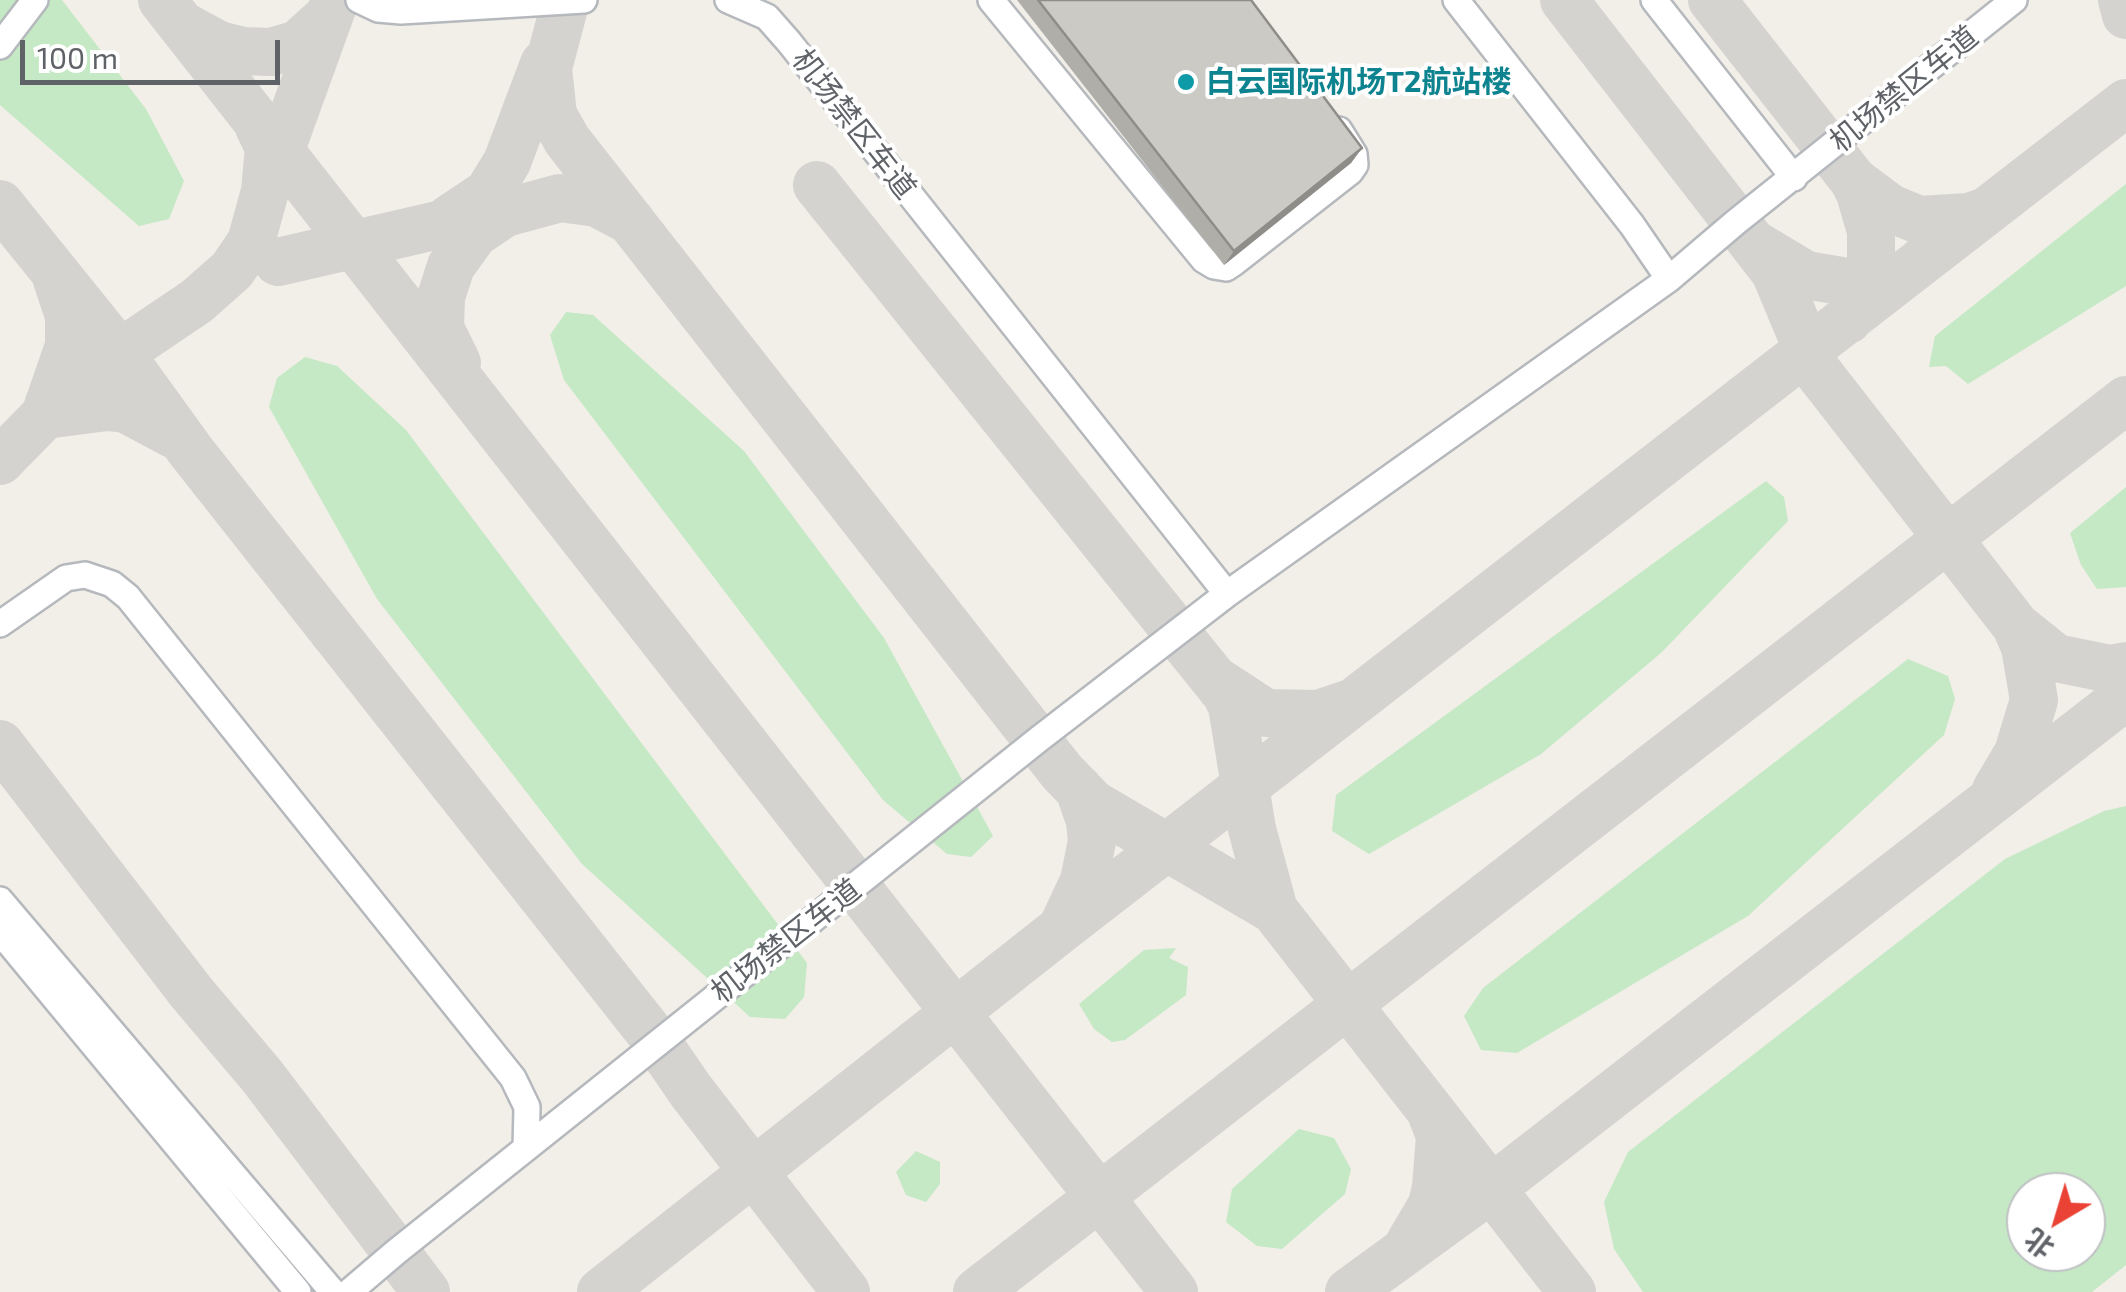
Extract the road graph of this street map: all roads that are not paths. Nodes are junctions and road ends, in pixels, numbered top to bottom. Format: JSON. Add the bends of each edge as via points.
{"nodes":[{"id":1,"x":35,"y":0,"type":"edge"},
{"id":2,"x":359,"y":0,"type":"edge"},
{"id":3,"x":584,"y":0,"type":"edge"},
{"id":4,"x":728,"y":0,"type":"edge"},
{"id":5,"x":992,"y":0,"type":"edge"},
{"id":6,"x":1456,"y":0,"type":"edge"},
{"id":7,"x":1654,"y":0,"type":"edge"},
{"id":8,"x":2014,"y":0,"type":"edge"},
{"id":9,"x":0,"y":46,"type":"edge"},
{"id":10,"x":1328,"y":116,"type":"edge"},
{"id":11,"x":1794,"y":178,"type":"junction"},
{"id":12,"x":1670,"y":279,"type":"junction"},
{"id":13,"x":1227,"y":594,"type":"junction"},
{"id":14,"x":0,"y":624,"type":"edge"},
{"id":15,"x":0,"y":900,"type":"edge"},
{"id":16,"x":0,"y":932,"type":"edge"},
{"id":17,"x":526,"y":1148,"type":"junction"},
{"id":18,"x":298,"y":1292,"type":"edge"},
{"id":19,"x":333,"y":1292,"type":"edge"},
{"id":20,"x":349,"y":1292,"type":"edge"}],
"edges":[{"from":1,"to":9,"type":"lane"},
{"from":2,"to":3,"type":"lane","via":[[401,10]]},
{"from":4,"to":13,"type":"lane","name":"机场禁区车道","via":[[767,17],[796,50]]},
{"from":5,"to":10,"type":"lane","via":[[1214,266],[1226,268],[1355,166]]},
{"from":6,"to":12,"type":"lane"},
{"from":7,"to":11,"type":"lane"},
{"from":8,"to":11,"type":"lane","name":"机场禁区车道"},
{"from":11,"to":12,"type":"lane","name":"机场禁区车道"},
{"from":12,"to":13,"type":"lane","name":"机场禁区车道"},
{"from":13,"to":17,"type":"lane","name":"机场禁区车道"},
{"from":14,"to":17,"type":"lane","via":[[66,578],[85,575],[128,597],[513,1078],[528,1107]]},
{"from":15,"to":19,"type":"lane"},
{"from":16,"to":18,"type":"lane"},
{"from":17,"to":20,"type":"lane","name":"机场禁区车道"}]}
